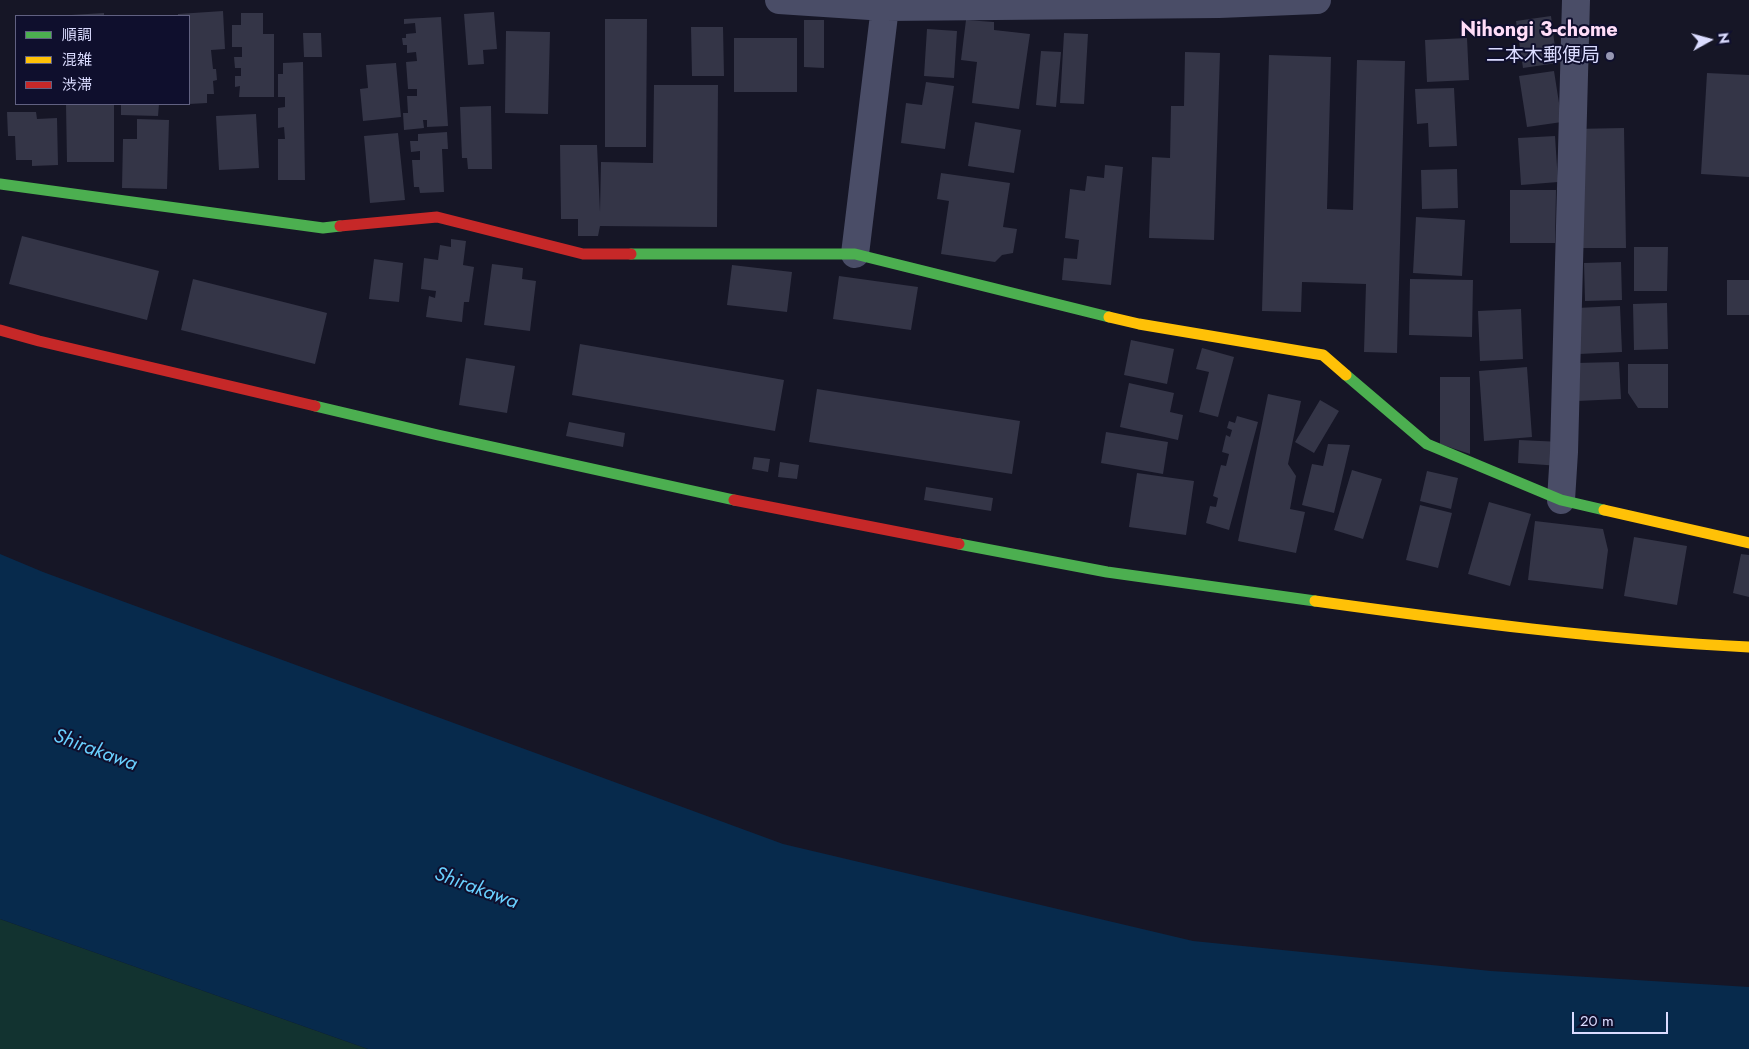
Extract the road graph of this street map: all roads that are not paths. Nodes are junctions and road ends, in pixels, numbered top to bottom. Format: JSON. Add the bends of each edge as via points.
{"nodes":[{"id":1,"x":779,"y":0,"type":"edge"},
{"id":2,"x":1318,"y":0,"type":"edge"},
{"id":3,"x":1576,"y":0,"type":"edge"},
{"id":4,"x":1219,"y":2,"type":"edge"},
{"id":5,"x":885,"y":7,"type":"junction"},
{"id":6,"x":0,"y":184,"type":"edge"},
{"id":7,"x":855,"y":254,"type":"junction"},
{"id":8,"x":0,"y":330,"type":"edge"},
{"id":9,"x":1561,"y":500,"type":"junction"},
{"id":10,"x":1749,"y":543,"type":"edge"},
{"id":11,"x":1749,"y":647,"type":"edge"}],
"edges":[{"from":1,"to":5,"type":"street"},
{"from":2,"to":4,"type":"street"},
{"from":3,"to":9,"type":"street"},
{"from":4,"to":5,"type":"street"},
{"from":5,"to":7,"type":"street"},
{"from":6,"to":7,"type":"street","via":[[323,228],[437,217],[583,254]]},
{"from":7,"to":9,"type":"street","via":[[1139,324],[1323,355],[1427,444]]},
{"from":8,"to":11,"type":"street","via":[[428,433],[764,507],[1107,572],[1401,613],[1668,643]]},
{"from":9,"to":10,"type":"street"}]}
